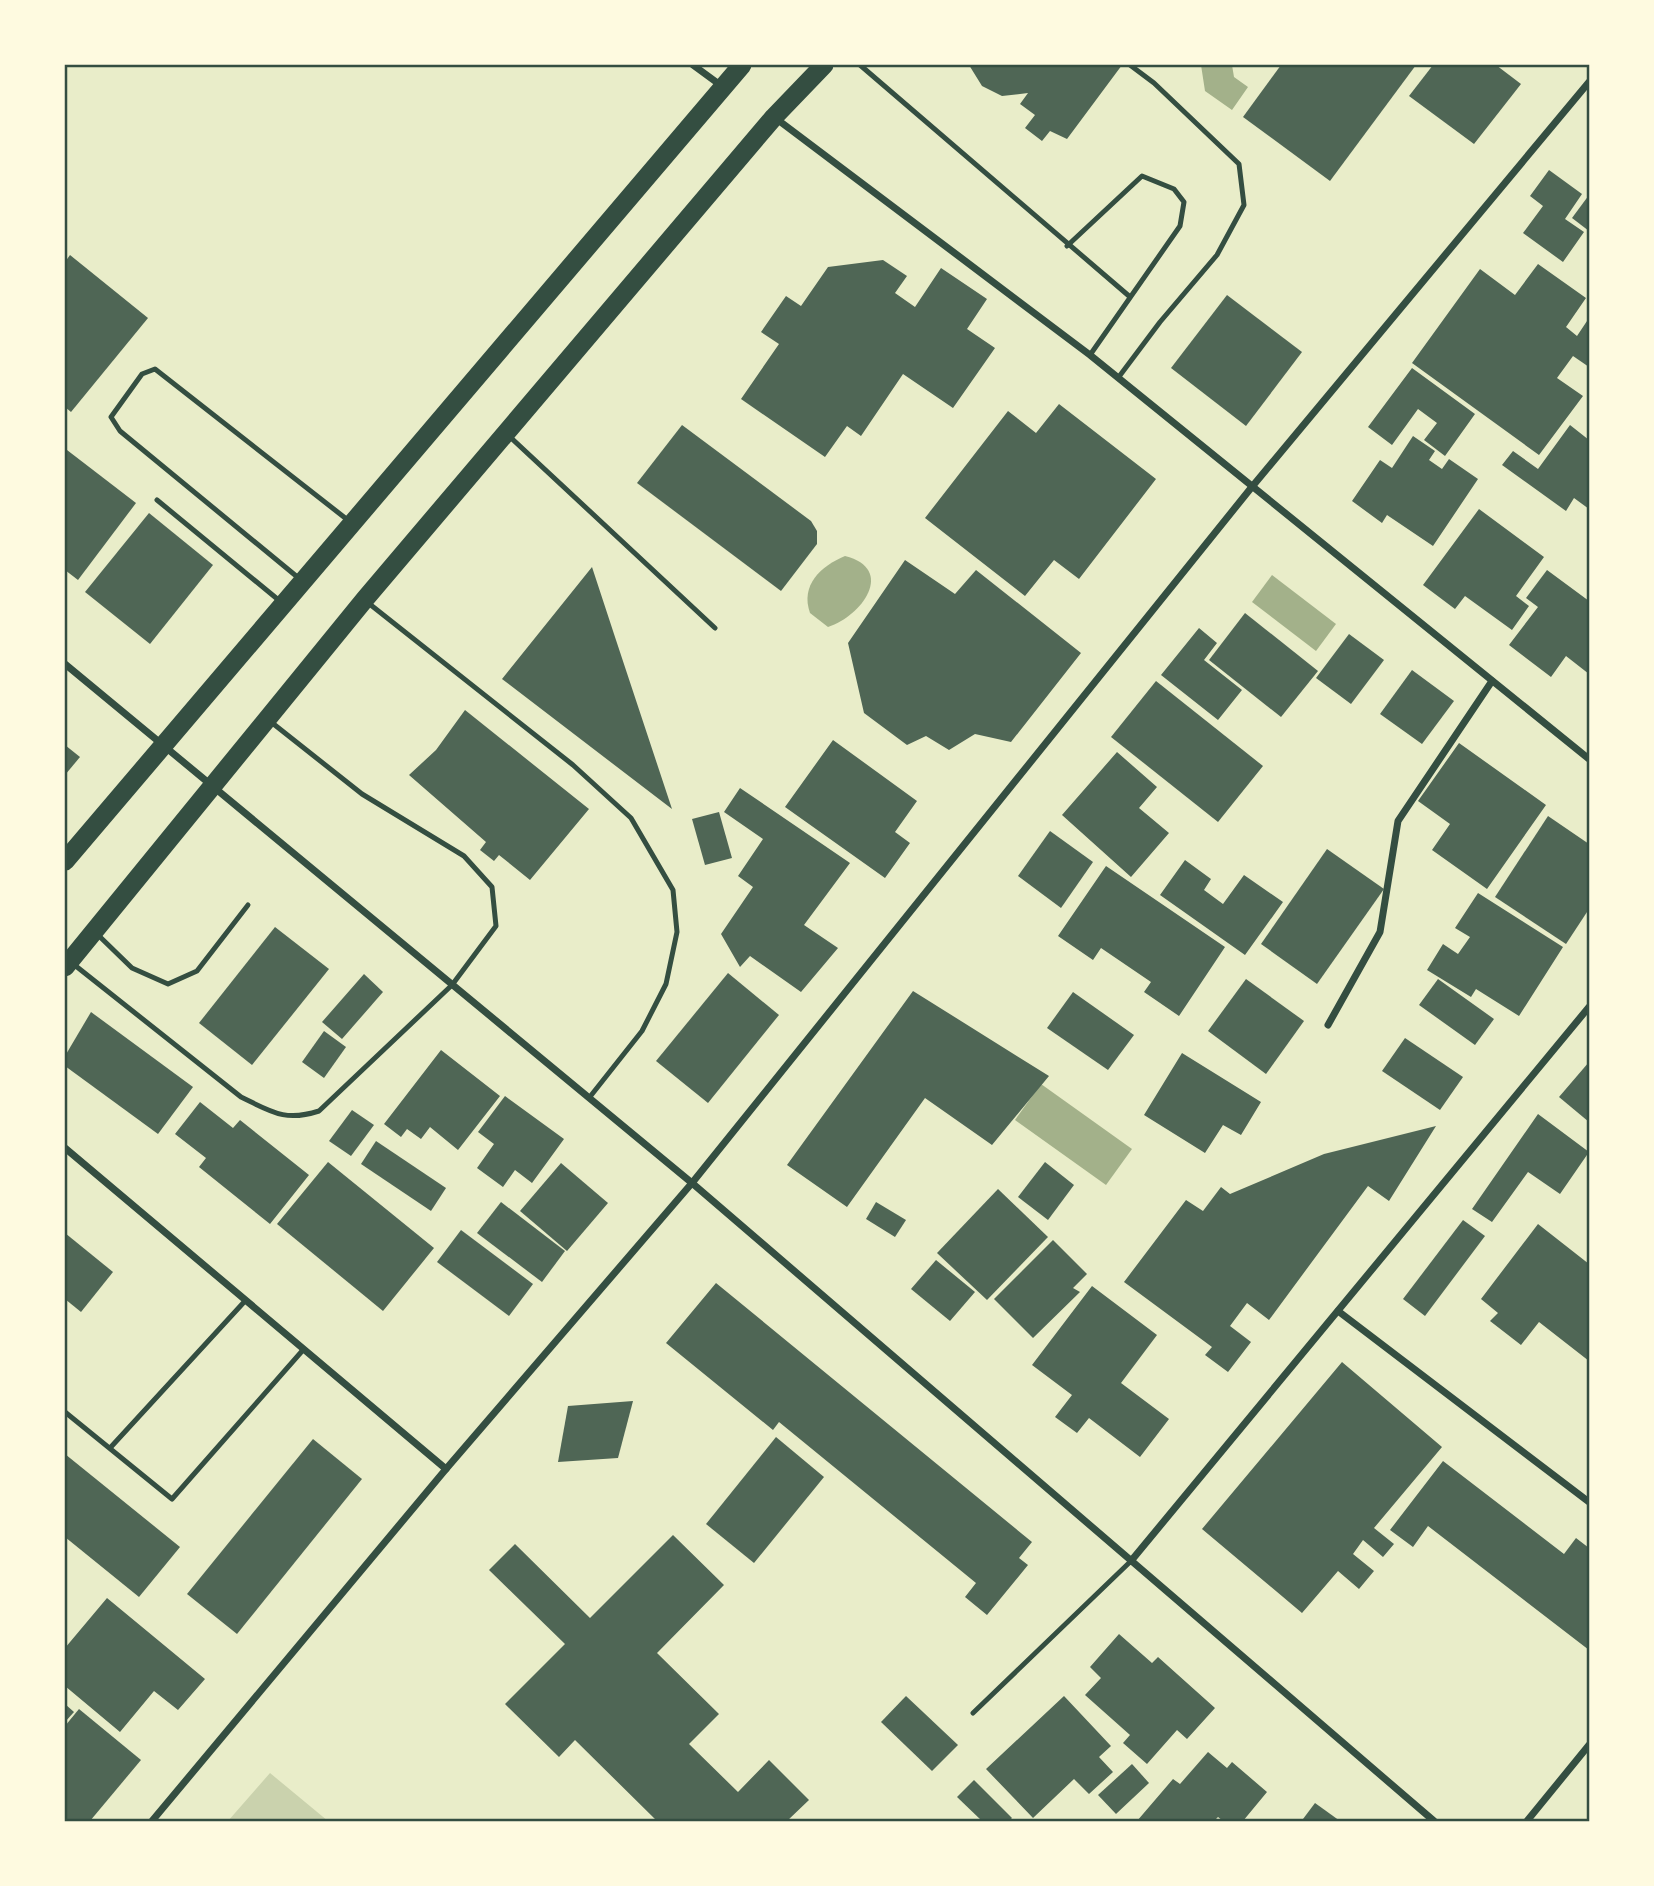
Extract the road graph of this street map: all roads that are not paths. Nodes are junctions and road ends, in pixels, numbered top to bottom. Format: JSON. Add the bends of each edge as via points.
{"nodes":[{"id":1,"x":693,"y":65,"type":"edge"},
{"id":2,"x":743,"y":65,"type":"edge"},
{"id":3,"x":824,"y":65,"type":"edge"},
{"id":4,"x":860,"y":65,"type":"edge"},
{"id":5,"x":1130,"y":65,"type":"edge"},
{"id":6,"x":1589,"y":82,"type":"edge"},
{"id":7,"x":723,"y":88,"type":"junction"},
{"id":8,"x":774,"y":117,"type":"junction"},
{"id":9,"x":1067,"y":246,"type":"junction"},
{"id":10,"x":1129,"y":296,"type":"junction"},
{"id":11,"x":1090,"y":355,"type":"junction"},
{"id":12,"x":1118,"y":378,"type":"junction"},
{"id":13,"x":506,"y":433,"type":"junction"},
{"id":14,"x":1251,"y":488,"type":"junction"},
{"id":15,"x":157,"y":500,"type":"dead end"},
{"id":16,"x":352,"y":523,"type":"junction"},
{"id":17,"x":302,"y":581,"type":"junction"},
{"id":18,"x":365,"y":599,"type":"junction"},
{"id":19,"x":284,"y":604,"type":"junction"},
{"id":20,"x":715,"y":628,"type":"dead end"},
{"id":21,"x":65,"y":664,"type":"edge"},
{"id":22,"x":1492,"y":681,"type":"junction"},
{"id":23,"x":267,"y":719,"type":"junction"},
{"id":24,"x":161,"y":746,"type":"junction"},
{"id":25,"x":1589,"y":759,"type":"edge"},
{"id":26,"x":211,"y":787,"type":"junction"},
{"id":27,"x":65,"y":861,"type":"edge"},
{"id":28,"x":248,"y":905,"type":"dead end"},
{"id":29,"x":93,"y":931,"type":"junction"},
{"id":30,"x":67,"y":964,"type":"edge"},
{"id":31,"x":452,"y":985,"type":"junction"},
{"id":32,"x":1589,"y":1007,"type":"edge"},
{"id":33,"x":1328,"y":1025,"type":"dead end"},
{"id":34,"x":589,"y":1098,"type":"junction"},
{"id":35,"x":65,"y":1148,"type":"edge"},
{"id":36,"x":692,"y":1183,"type":"junction"},
{"id":37,"x":245,"y":1301,"type":"junction"},
{"id":38,"x":1338,"y":1311,"type":"junction"},
{"id":39,"x":303,"y":1350,"type":"junction"},
{"id":40,"x":65,"y":1412,"type":"edge"},
{"id":41,"x":110,"y":1448,"type":"junction"},
{"id":42,"x":446,"y":1469,"type":"junction"},
{"id":43,"x":1589,"y":1502,"type":"edge"},
{"id":44,"x":1131,"y":1561,"type":"junction"},
{"id":45,"x":973,"y":1713,"type":"dead end"},
{"id":46,"x":1589,"y":1745,"type":"edge"},
{"id":47,"x":152,"y":1821,"type":"edge"},
{"id":48,"x":1434,"y":1821,"type":"edge"},
{"id":49,"x":1527,"y":1821,"type":"edge"}],
"edges":[{"from":1,"to":7,"type":"street"},
{"from":2,"to":7,"type":"highway"},
{"from":3,"to":8,"type":"highway"},
{"from":4,"to":9,"type":"lane"},
{"from":5,"to":12,"type":"lane","via":[[1239,164],[1244,205],[1217,255]]},
{"from":6,"to":14,"type":"street"},
{"from":7,"to":16,"type":"highway"},
{"from":8,"to":11,"type":"street"},
{"from":8,"to":13,"type":"highway"},
{"from":9,"to":10,"type":"lane"},
{"from":9,"to":10,"type":"lane","via":[[1142,176],[1174,189],[1184,202],[1181,226]]},
{"from":10,"to":11,"type":"lane"},
{"from":11,"to":12,"type":"street"},
{"from":12,"to":14,"type":"street"},
{"from":13,"to":18,"type":"highway"},
{"from":13,"to":20,"type":"lane"},
{"from":14,"to":22,"type":"street"},
{"from":14,"to":36,"type":"street"},
{"from":15,"to":19,"type":"lane"},
{"from":16,"to":17,"type":"highway"},
{"from":16,"to":17,"type":"lane","via":[[155,369],[142,374],[111,417],[120,431]]},
{"from":17,"to":19,"type":"highway"},
{"from":18,"to":23,"type":"highway"},
{"from":18,"to":34,"type":"lane","via":[[573,765],[631,818],[673,890],[677,932],[667,984],[642,1031]]},
{"from":19,"to":24,"type":"highway"},
{"from":21,"to":24,"type":"street"},
{"from":22,"to":25,"type":"street"},
{"from":22,"to":33,"type":"street","via":[[1398,821],[1380,932]]},
{"from":23,"to":26,"type":"highway"},
{"from":23,"to":31,"type":"lane","via":[[362,793],[464,856],[492,887],[496,926]]},
{"from":24,"to":26,"type":"street"},
{"from":24,"to":27,"type":"highway"},
{"from":26,"to":29,"type":"highway"},
{"from":26,"to":31,"type":"street"},
{"from":28,"to":29,"type":"lane","via":[[197,971],[168,984],[132,968]]},
{"from":29,"to":30,"type":"highway"},
{"from":30,"to":31,"type":"lane","via":[[242,1097],[297,1118],[319,1111],[340,1093]]},
{"from":31,"to":34,"type":"street"},
{"from":32,"to":38,"type":"street"},
{"from":34,"to":36,"type":"street"},
{"from":35,"to":37,"type":"street"},
{"from":36,"to":42,"type":"street"},
{"from":36,"to":44,"type":"street"},
{"from":37,"to":39,"type":"street"},
{"from":37,"to":41,"type":"lane"},
{"from":38,"to":43,"type":"street"},
{"from":38,"to":44,"type":"street"},
{"from":39,"to":41,"type":"lane","via":[[172,1499]]},
{"from":39,"to":42,"type":"street"},
{"from":40,"to":41,"type":"lane"},
{"from":42,"to":47,"type":"street"},
{"from":44,"to":45,"type":"lane"},
{"from":44,"to":48,"type":"street"},
{"from":46,"to":49,"type":"street"}]}
